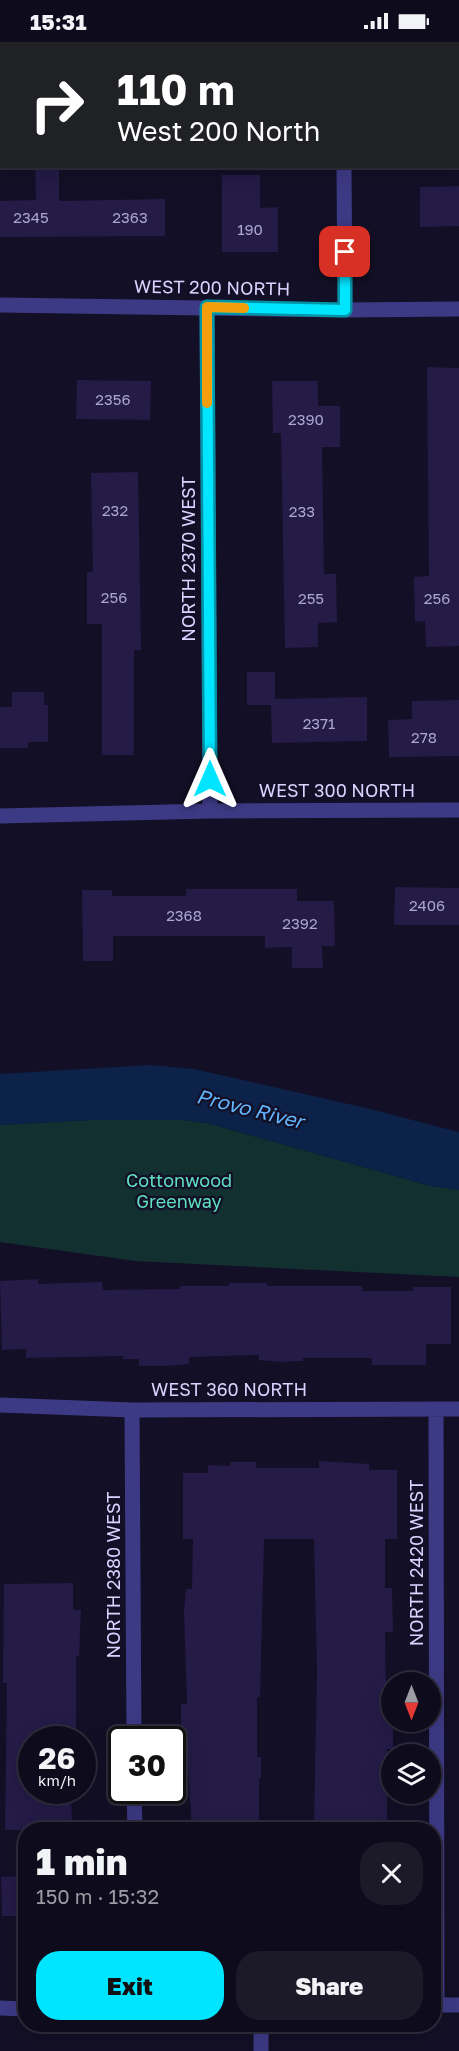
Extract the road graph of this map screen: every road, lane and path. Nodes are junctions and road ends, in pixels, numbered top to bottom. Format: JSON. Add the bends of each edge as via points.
{"nodes":[{"id":1,"x":344,"y":168,"type":"edge"},
{"id":2,"x":0,"y":305,"type":"edge"},
{"id":3,"x":207,"y":307,"type":"junction"},
{"id":4,"x":459,"y":309,"type":"edge"},
{"id":5,"x":345,"y":310,"type":"junction"},
{"id":6,"x":459,"y":810,"type":"edge"},
{"id":7,"x":210,"y":811,"type":"junction"},
{"id":8,"x":0,"y":816,"type":"edge"},
{"id":9,"x":0,"y":1405,"type":"edge"},
{"id":10,"x":436,"y":1409,"type":"junction"},
{"id":11,"x":459,"y":1409,"type":"edge"},
{"id":12,"x":132,"y":1410,"type":"junction"},
{"id":13,"x":134,"y":1726,"type":"edge"},
{"id":14,"x":134,"y":1804,"type":"edge"},
{"id":15,"x":135,"y":1822,"type":"edge"},
{"id":16,"x":435,"y":1822,"type":"edge"},
{"id":17,"x":441,"y":2005,"type":"edge"},
{"id":18,"x":459,"y":2005,"type":"edge"},
{"id":19,"x":0,"y":2008,"type":"edge"},
{"id":20,"x":18,"y":2009,"type":"edge"},
{"id":21,"x":261,"y":2032,"type":"edge"},
{"id":22,"x":261,"y":2051,"type":"edge"}],
"edges":[{"from":1,"to":5,"type":"street"},
{"from":2,"to":3,"type":"street","name":"WEST 200 NORTH"},
{"from":3,"to":5,"type":"street","name":"WEST 200 NORTH"},
{"from":3,"to":7,"type":"street","name":"NORTH 2370 WEST"},
{"from":4,"to":5,"type":"street","name":"WEST 200 NORTH"},
{"from":6,"to":7,"type":"street","name":"WEST 300 NORTH"},
{"from":7,"to":8,"type":"street","name":"WEST 300 NORTH"},
{"from":9,"to":12,"type":"street","name":"WEST 360 NORTH"},
{"from":10,"to":11,"type":"street","name":"WEST 360 NORTH"},
{"from":10,"to":12,"type":"street","name":"WEST 360 NORTH"},
{"from":10,"to":16,"type":"street","name":"NORTH 2420 WEST"},
{"from":12,"to":13,"type":"street","name":"NORTH 2380 WEST"},
{"from":14,"to":15,"type":"street"},
{"from":17,"to":18,"type":"street"},
{"from":19,"to":20,"type":"street"},
{"from":21,"to":22,"type":"street"}]}
